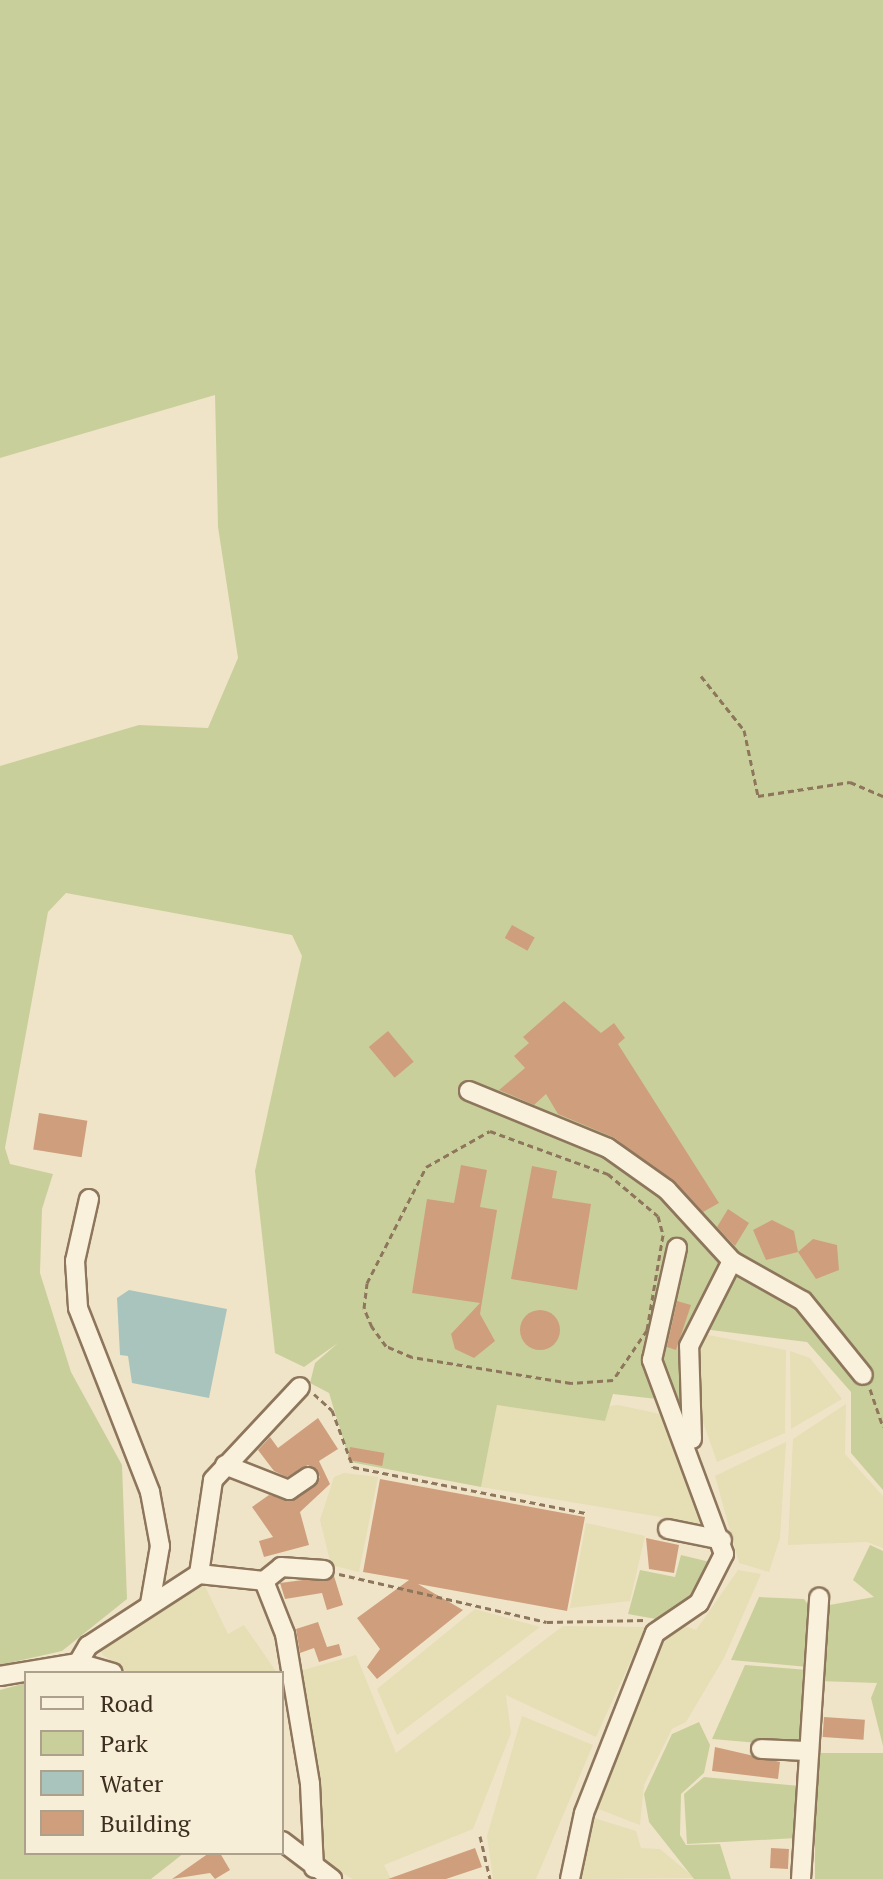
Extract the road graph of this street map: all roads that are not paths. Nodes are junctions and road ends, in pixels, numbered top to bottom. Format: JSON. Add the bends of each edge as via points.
{"nodes":[{"id":1,"x":469,"y":1091,"type":"dead end"},
{"id":2,"x":89,"y":1199,"type":"dead end"},
{"id":3,"x":677,"y":1248,"type":"dead end"},
{"id":4,"x":732,"y":1261,"type":"junction"},
{"id":5,"x":863,"y":1375,"type":"road end"},
{"id":6,"x":300,"y":1387,"type":"road end"},
{"id":7,"x":690,"y":1450,"type":"junction"},
{"id":8,"x":225,"y":1465,"type":"junction"},
{"id":9,"x":308,"y":1477,"type":"dead end"},
{"id":10,"x":668,"y":1529,"type":"dead end"},
{"id":11,"x":722,"y":1540,"type":"junction"},
{"id":12,"x":324,"y":1570,"type":"road end"},
{"id":13,"x":199,"y":1574,"type":"junction"},
{"id":14,"x":264,"y":1581,"type":"junction"},
{"id":15,"x":819,"y":1598,"type":"dead end"},
{"id":16,"x":150,"y":1604,"type":"junction"},
{"id":17,"x":78,"y":1663,"type":"junction"},
{"id":18,"x":30,"y":1671,"type":"edge"},
{"id":19,"x":106,"y":1671,"type":"edge"},
{"id":20,"x":24,"y":1672,"type":"edge"},
{"id":21,"x":0,"y":1676,"type":"edge"},
{"id":22,"x":761,"y":1749,"type":"dead end"},
{"id":23,"x":809,"y":1751,"type":"junction"},
{"id":24,"x":284,"y":1843,"type":"edge"},
{"id":25,"x":314,"y":1868,"type":"junction"},
{"id":26,"x":332,"y":1879,"type":"edge"},
{"id":27,"x":570,"y":1879,"type":"edge"},
{"id":28,"x":801,"y":1879,"type":"edge"}],
"edges":[{"from":1,"to":4,"type":"street","via":[[608,1148],[667,1190]]},
{"from":2,"to":16,"type":"street","via":[[75,1261],[78,1308],[150,1492],[160,1546]]},
{"from":3,"to":7,"type":"street","via":[[652,1360]]},
{"from":4,"to":5,"type":"street","via":[[803,1301]]},
{"from":4,"to":7,"type":"street","via":[[689,1346]]},
{"from":6,"to":8,"type":"street"},
{"from":7,"to":11,"type":"street"},
{"from":8,"to":9,"type":"street","via":[[289,1490]]},
{"from":8,"to":13,"type":"street","via":[[207,1508]]},
{"from":10,"to":11,"type":"street"},
{"from":11,"to":27,"type":"street","via":[[720,1573],[690,1613],[663,1628],[607,1751]]},
{"from":12,"to":14,"type":"street","via":[[281,1567]]},
{"from":13,"to":14,"type":"street"},
{"from":13,"to":16,"type":"street"},
{"from":14,"to":25,"type":"street","via":[[285,1634],[310,1784]]},
{"from":15,"to":23,"type":"street"},
{"from":16,"to":17,"type":"street","via":[[88,1646]]},
{"from":17,"to":18,"type":"street"},
{"from":17,"to":19,"type":"street"},
{"from":20,"to":21,"type":"street"},
{"from":22,"to":23,"type":"street"},
{"from":23,"to":28,"type":"street"},
{"from":24,"to":25,"type":"street"},
{"from":25,"to":26,"type":"street"}]}
